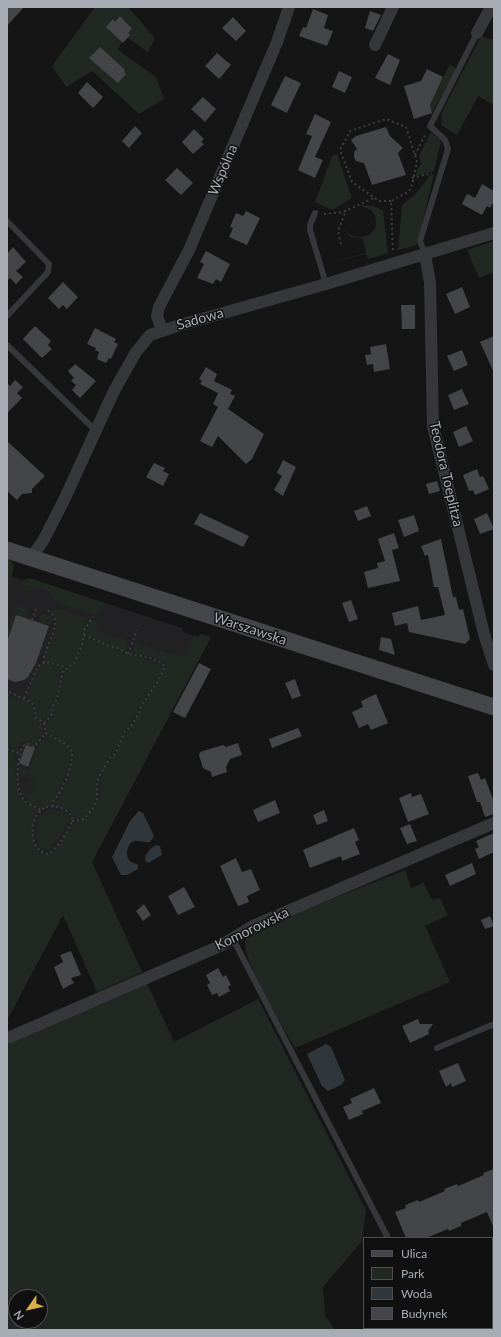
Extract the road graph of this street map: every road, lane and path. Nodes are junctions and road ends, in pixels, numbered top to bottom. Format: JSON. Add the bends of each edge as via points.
{"nodes":[{"id":1,"x":289,"y":7,"type":"edge"},
{"id":2,"x":393,"y":7,"type":"edge"},
{"id":3,"x":491,"y":7,"type":"edge"},
{"id":4,"x":477,"y":33,"type":"joint"},
{"id":5,"x":375,"y":44,"type":"dead end"},
{"id":6,"x":430,"y":126,"type":"junction"},
{"id":7,"x":415,"y":155,"type":"junction"},
{"id":8,"x":441,"y":174,"type":"junction"},
{"id":9,"x":412,"y":178,"type":"junction"},
{"id":10,"x":374,"y":198,"type":"junction"},
{"id":11,"x":391,"y":201,"type":"junction"},
{"id":12,"x":346,"y":210,"type":"junction"},
{"id":13,"x":314,"y":213,"type":"joint"},
{"id":14,"x":7,"y":221,"type":"edge"},
{"id":15,"x":494,"y":233,"type":"edge"},
{"id":16,"x":341,"y":244,"type":"dead end"},
{"id":17,"x":425,"y":254,"type":"junction"},
{"id":18,"x":396,"y":263,"type":"junction"},
{"id":19,"x":326,"y":284,"type":"junction"},
{"id":20,"x":7,"y":316,"type":"edge"},
{"id":21,"x":162,"y":330,"type":"junction"},
{"id":22,"x":7,"y":345,"type":"edge"},
{"id":23,"x":96,"y":431,"type":"junction"},
{"id":24,"x":7,"y":550,"type":"edge"},
{"id":25,"x":31,"y":558,"type":"junction"},
{"id":26,"x":36,"y":608,"type":"dead end"},
{"id":27,"x":46,"y":608,"type":"dead end"},
{"id":28,"x":93,"y":617,"type":"dead end"},
{"id":29,"x":32,"y":620,"type":"dead end"},
{"id":30,"x":137,"y":630,"type":"dead end"},
{"id":31,"x":84,"y":636,"type":"junction"},
{"id":32,"x":491,"y":647,"type":"edge"},
{"id":33,"x":128,"y":654,"type":"junction"},
{"id":34,"x":44,"y":663,"type":"junction"},
{"id":35,"x":494,"y":665,"type":"edge"},
{"id":36,"x":66,"y":667,"type":"junction"},
{"id":37,"x":7,"y":696,"type":"edge"},
{"id":38,"x":24,"y":698,"type":"junction"},
{"id":39,"x":493,"y":703,"type":"edge"},
{"id":40,"x":44,"y":723,"type":"junction"},
{"id":41,"x":46,"y":733,"type":"junction"},
{"id":42,"x":7,"y":749,"type":"edge"},
{"id":43,"x":19,"y":753,"type":"junction"},
{"id":44,"x":53,"y":806,"type":"junction"},
{"id":45,"x":40,"y":810,"type":"junction"},
{"id":46,"x":72,"y":821,"type":"junction"},
{"id":47,"x":494,"y":823,"type":"edge"},
{"id":48,"x":233,"y":939,"type":"junction"},
{"id":49,"x":494,"y":1024,"type":"edge"},
{"id":50,"x":10,"y":1037,"type":"dead end"},
{"id":51,"x":437,"y":1048,"type":"dead end"},
{"id":52,"x":387,"y":1237,"type":"edge"}],
"edges":[{"from":1,"to":21,"type":"street","name":"Wspólna","via":[[277,42],[189,250],[159,307],[157,316]]},
{"from":2,"to":5,"type":"street"},
{"from":3,"to":4,"type":"street"},
{"from":4,"to":6,"type":"lane"},
{"from":6,"to":7,"type":"path"},
{"from":6,"to":8,"type":"lane","via":[[448,146]]},
{"from":7,"to":9,"type":"path","via":[[418,162]]},
{"from":7,"to":10,"type":"path","via":[[406,127],[386,119],[350,131],[340,150],[352,182]]},
{"from":8,"to":9,"type":"path","via":[[435,172]]},
{"from":8,"to":17,"type":"lane","via":[[420,241]]},
{"from":9,"to":11,"type":"path","via":[[411,189]]},
{"from":10,"to":11,"type":"path","via":[[379,201]]},
{"from":10,"to":12,"type":"path"},
{"from":11,"to":18,"type":"path","via":[[393,252]]},
{"from":12,"to":13,"type":"path","via":[[331,214]]},
{"from":12,"to":16,"type":"path","via":[[338,231]]},
{"from":13,"to":19,"type":"lane","via":[[310,230]]},
{"from":14,"to":20,"type":"lane","via":[[50,264],[48,272]]},
{"from":15,"to":17,"type":"street","name":"Sadowa"},
{"from":17,"to":18,"type":"street","name":"Sadowa"},
{"from":17,"to":32,"type":"street","name":"Teodora Toeplitza","via":[[430,283],[433,426]]},
{"from":18,"to":19,"type":"street","name":"Sadowa"},
{"from":19,"to":21,"type":"street","name":"Sadowa"},
{"from":21,"to":23,"type":"street","name":"Sadowa","via":[[150,335],[141,344],[114,391]]},
{"from":22,"to":23,"type":"lane"},
{"from":23,"to":25,"type":"street","name":"Sadowa","via":[[47,535]]},
{"from":24,"to":25,"type":"main road","name":"Warszawska"},
{"from":25,"to":39,"type":"main road","name":"Warszawska"},
{"from":26,"to":29,"type":"path"},
{"from":27,"to":34,"type":"path","via":[[54,618],[55,629]]},
{"from":28,"to":31,"type":"path"},
{"from":30,"to":33,"type":"path"},
{"from":31,"to":33,"type":"path"},
{"from":31,"to":36,"type":"path","via":[[74,663]]},
{"from":32,"to":35,"type":"street","name":"Teodora Toeplitza"},
{"from":33,"to":46,"type":"path","via":[[148,657],[162,663],[164,669],[100,775],[97,782],[97,799],[92,810],[84,819]]},
{"from":34,"to":36,"type":"path"},
{"from":34,"to":38,"type":"path","via":[[37,667]]},
{"from":36,"to":40,"type":"path","via":[[52,714]]},
{"from":37,"to":38,"type":"path","via":[[9,692]]},
{"from":38,"to":40,"type":"path","via":[[34,704],[35,717]]},
{"from":40,"to":41,"type":"path"},
{"from":41,"to":43,"type":"path","via":[[34,747],[25,744]]},
{"from":41,"to":44,"type":"path","via":[[67,745],[72,752],[69,770]]},
{"from":42,"to":43,"type":"path"},
{"from":43,"to":45,"type":"path","via":[[17,773],[21,795],[24,800]]},
{"from":44,"to":45,"type":"path"},
{"from":44,"to":46,"type":"path","via":[[72,815]]},
{"from":45,"to":46,"type":"path","via":[[34,819],[32,834],[38,849],[45,854],[54,850]]},
{"from":47,"to":48,"type":"street","name":"Komorowska","via":[[255,925]]},
{"from":48,"to":50,"type":"street","name":"Komorowska"},
{"from":48,"to":52,"type":"lane"},
{"from":49,"to":51,"type":"lane"}]}
